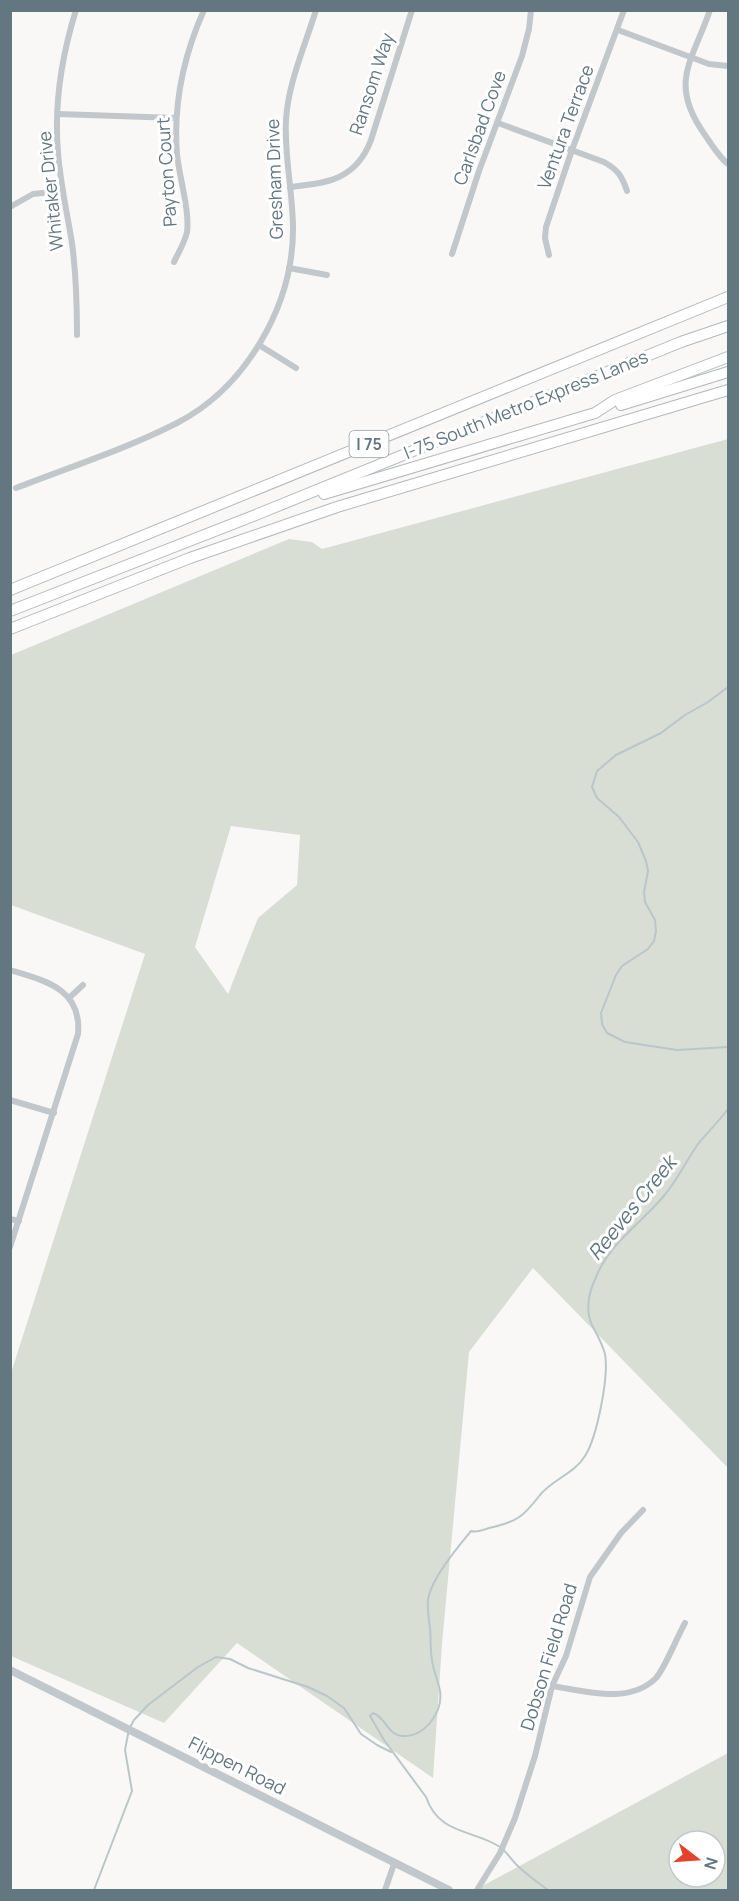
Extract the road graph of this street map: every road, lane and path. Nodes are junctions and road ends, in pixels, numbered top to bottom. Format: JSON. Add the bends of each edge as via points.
{"nodes":[{"id":1,"x":76,"y":10,"type":"edge"},
{"id":2,"x":204,"y":10,"type":"edge"},
{"id":3,"x":316,"y":10,"type":"edge"},
{"id":4,"x":412,"y":10,"type":"edge"},
{"id":5,"x":531,"y":10,"type":"edge"},
{"id":6,"x":624,"y":10,"type":"edge"},
{"id":7,"x":710,"y":10,"type":"edge"},
{"id":8,"x":618,"y":30,"type":"junction"},
{"id":9,"x":691,"y":57,"type":"junction"},
{"id":10,"x":729,"y":66,"type":"edge"},
{"id":11,"x":58,"y":114,"type":"junction"},
{"id":12,"x":177,"y":118,"type":"junction"},
{"id":13,"x":498,"y":123,"type":"junction"},
{"id":14,"x":572,"y":150,"type":"junction"},
{"id":15,"x":729,"y":164,"type":"edge"},
{"id":16,"x":290,"y":187,"type":"junction"},
{"id":17,"x":62,"y":191,"type":"junction"},
{"id":18,"x":627,"y":191,"type":"dead end"},
{"id":19,"x":10,"y":207,"type":"edge"},
{"id":20,"x":452,"y":254,"type":"dead end"},
{"id":21,"x":549,"y":255,"type":"dead end"},
{"id":22,"x":174,"y":262,"type":"dead end"},
{"id":23,"x":289,"y":268,"type":"junction"},
{"id":24,"x":327,"y":274,"type":"dead end"},
{"id":25,"x":729,"y":297,"type":"edge"},
{"id":26,"x":729,"y":324,"type":"edge"},
{"id":27,"x":77,"y":335,"type":"dead end"},
{"id":28,"x":259,"y":345,"type":"junction"},
{"id":29,"x":729,"y":357,"type":"edge"},
{"id":30,"x":296,"y":368,"type":"dead end"},
{"id":31,"x":729,"y":372,"type":"edge"},
{"id":32,"x":729,"y":390,"type":"edge"},
{"id":33,"x":595,"y":412,"type":"junction"},
{"id":34,"x":16,"y":488,"type":"dead end"},
{"id":35,"x":258,"y":514,"type":"junction"},
{"id":36,"x":10,"y":590,"type":"edge"},
{"id":37,"x":10,"y":611,"type":"edge"},
{"id":38,"x":10,"y":629,"type":"edge"},
{"id":39,"x":10,"y":970,"type":"edge"},
{"id":40,"x":83,"y":985,"type":"dead end"},
{"id":41,"x":69,"y":998,"type":"junction"},
{"id":42,"x":10,"y":1100,"type":"edge"},
{"id":43,"x":54,"y":1113,"type":"junction"},
{"id":44,"x":10,"y":1219,"type":"edge"},
{"id":45,"x":19,"y":1221,"type":"junction"},
{"id":46,"x":10,"y":1247,"type":"edge"},
{"id":47,"x":643,"y":1510,"type":"dead end"},
{"id":48,"x":685,"y":1623,"type":"dead end"},
{"id":49,"x":10,"y":1670,"type":"edge"},
{"id":50,"x":552,"y":1686,"type":"junction"},
{"id":51,"x":394,"y":1863,"type":"junction"},
{"id":52,"x":385,"y":1890,"type":"edge"},
{"id":53,"x":449,"y":1890,"type":"edge"},
{"id":54,"x":477,"y":1890,"type":"edge"}],
"edges":[{"from":1,"to":11,"type":"street","name":"Whitaker Drive","via":[[65,49]]},
{"from":2,"to":12,"type":"street","name":"Payton Court","via":[[181,76]]},
{"from":3,"to":16,"type":"street","name":"Gresham Drive","via":[[292,84],[286,118]]},
{"from":4,"to":16,"type":"street","name":"Ransom Way","via":[[371,140],[362,157],[335,179]]},
{"from":5,"to":13,"type":"street","name":"Carlsbad Cove","via":[[527,42]]},
{"from":6,"to":8,"type":"street","name":"Ventura Terrace"},
{"from":7,"to":9,"type":"street"},
{"from":8,"to":9,"type":"street"},
{"from":8,"to":14,"type":"street","name":"Ventura Terrace"},
{"from":9,"to":10,"type":"street"},
{"from":9,"to":15,"type":"street","via":[[685,82],[691,112]]},
{"from":11,"to":12,"type":"street"},
{"from":11,"to":17,"type":"street","name":"Whitaker Drive"},
{"from":12,"to":22,"type":"street","name":"Payton Court","via":[[177,154],[187,232]]},
{"from":13,"to":14,"type":"street"},
{"from":13,"to":20,"type":"street","name":"Carlsbad Cove"},
{"from":14,"to":18,"type":"street","via":[[616,169]]},
{"from":14,"to":21,"type":"street","name":"Ventura Terrace","via":[[546,227]]},
{"from":16,"to":23,"type":"street","name":"Gresham Drive","via":[[293,228]]},
{"from":17,"to":19,"type":"street","via":[[33,194]]},
{"from":17,"to":27,"type":"street","name":"Whitaker Drive","via":[[72,244]]},
{"from":23,"to":24,"type":"street"},
{"from":23,"to":28,"type":"street","name":"Gresham Drive"},
{"from":25,"to":36,"type":"highway","number":"I 75"},
{"from":26,"to":35,"type":"highway","name":"I-75 South Metro Express Lanes"},
{"from":28,"to":30,"type":"street"},
{"from":28,"to":34,"type":"street","name":"Gresham Drive","via":[[220,390],[178,422]]},
{"from":29,"to":33,"type":"highway","name":"I-75 South Metro Express Lanes","via":[[615,400]]},
{"from":31,"to":33,"type":"highway"},
{"from":32,"to":38,"type":"highway","via":[[337,507],[190,558]]},
{"from":33,"to":35,"type":"highway","name":"I-75 South Metro Express Lanes"},
{"from":35,"to":37,"type":"highway","name":"I-75 South Metro Express Lanes"},
{"from":39,"to":41,"type":"street","via":[[47,981]]},
{"from":40,"to":41,"type":"street"},
{"from":41,"to":43,"type":"street","via":[[79,1019],[78,1034]]},
{"from":42,"to":43,"type":"street"},
{"from":43,"to":45,"type":"street"},
{"from":44,"to":45,"type":"street"},
{"from":45,"to":46,"type":"street"},
{"from":47,"to":50,"type":"street","name":"Dobson Field Road","via":[[590,1577],[566,1656]]},
{"from":48,"to":50,"type":"street","via":[[657,1677],[637,1691],[609,1695]]},
{"from":49,"to":51,"type":"street","name":"Flippen Road"},
{"from":50,"to":54,"type":"street","name":"Dobson Field Road","via":[[536,1756],[515,1818],[501,1853]]},
{"from":51,"to":52,"type":"street"},
{"from":51,"to":53,"type":"street","name":"Flippen Road"}]}
